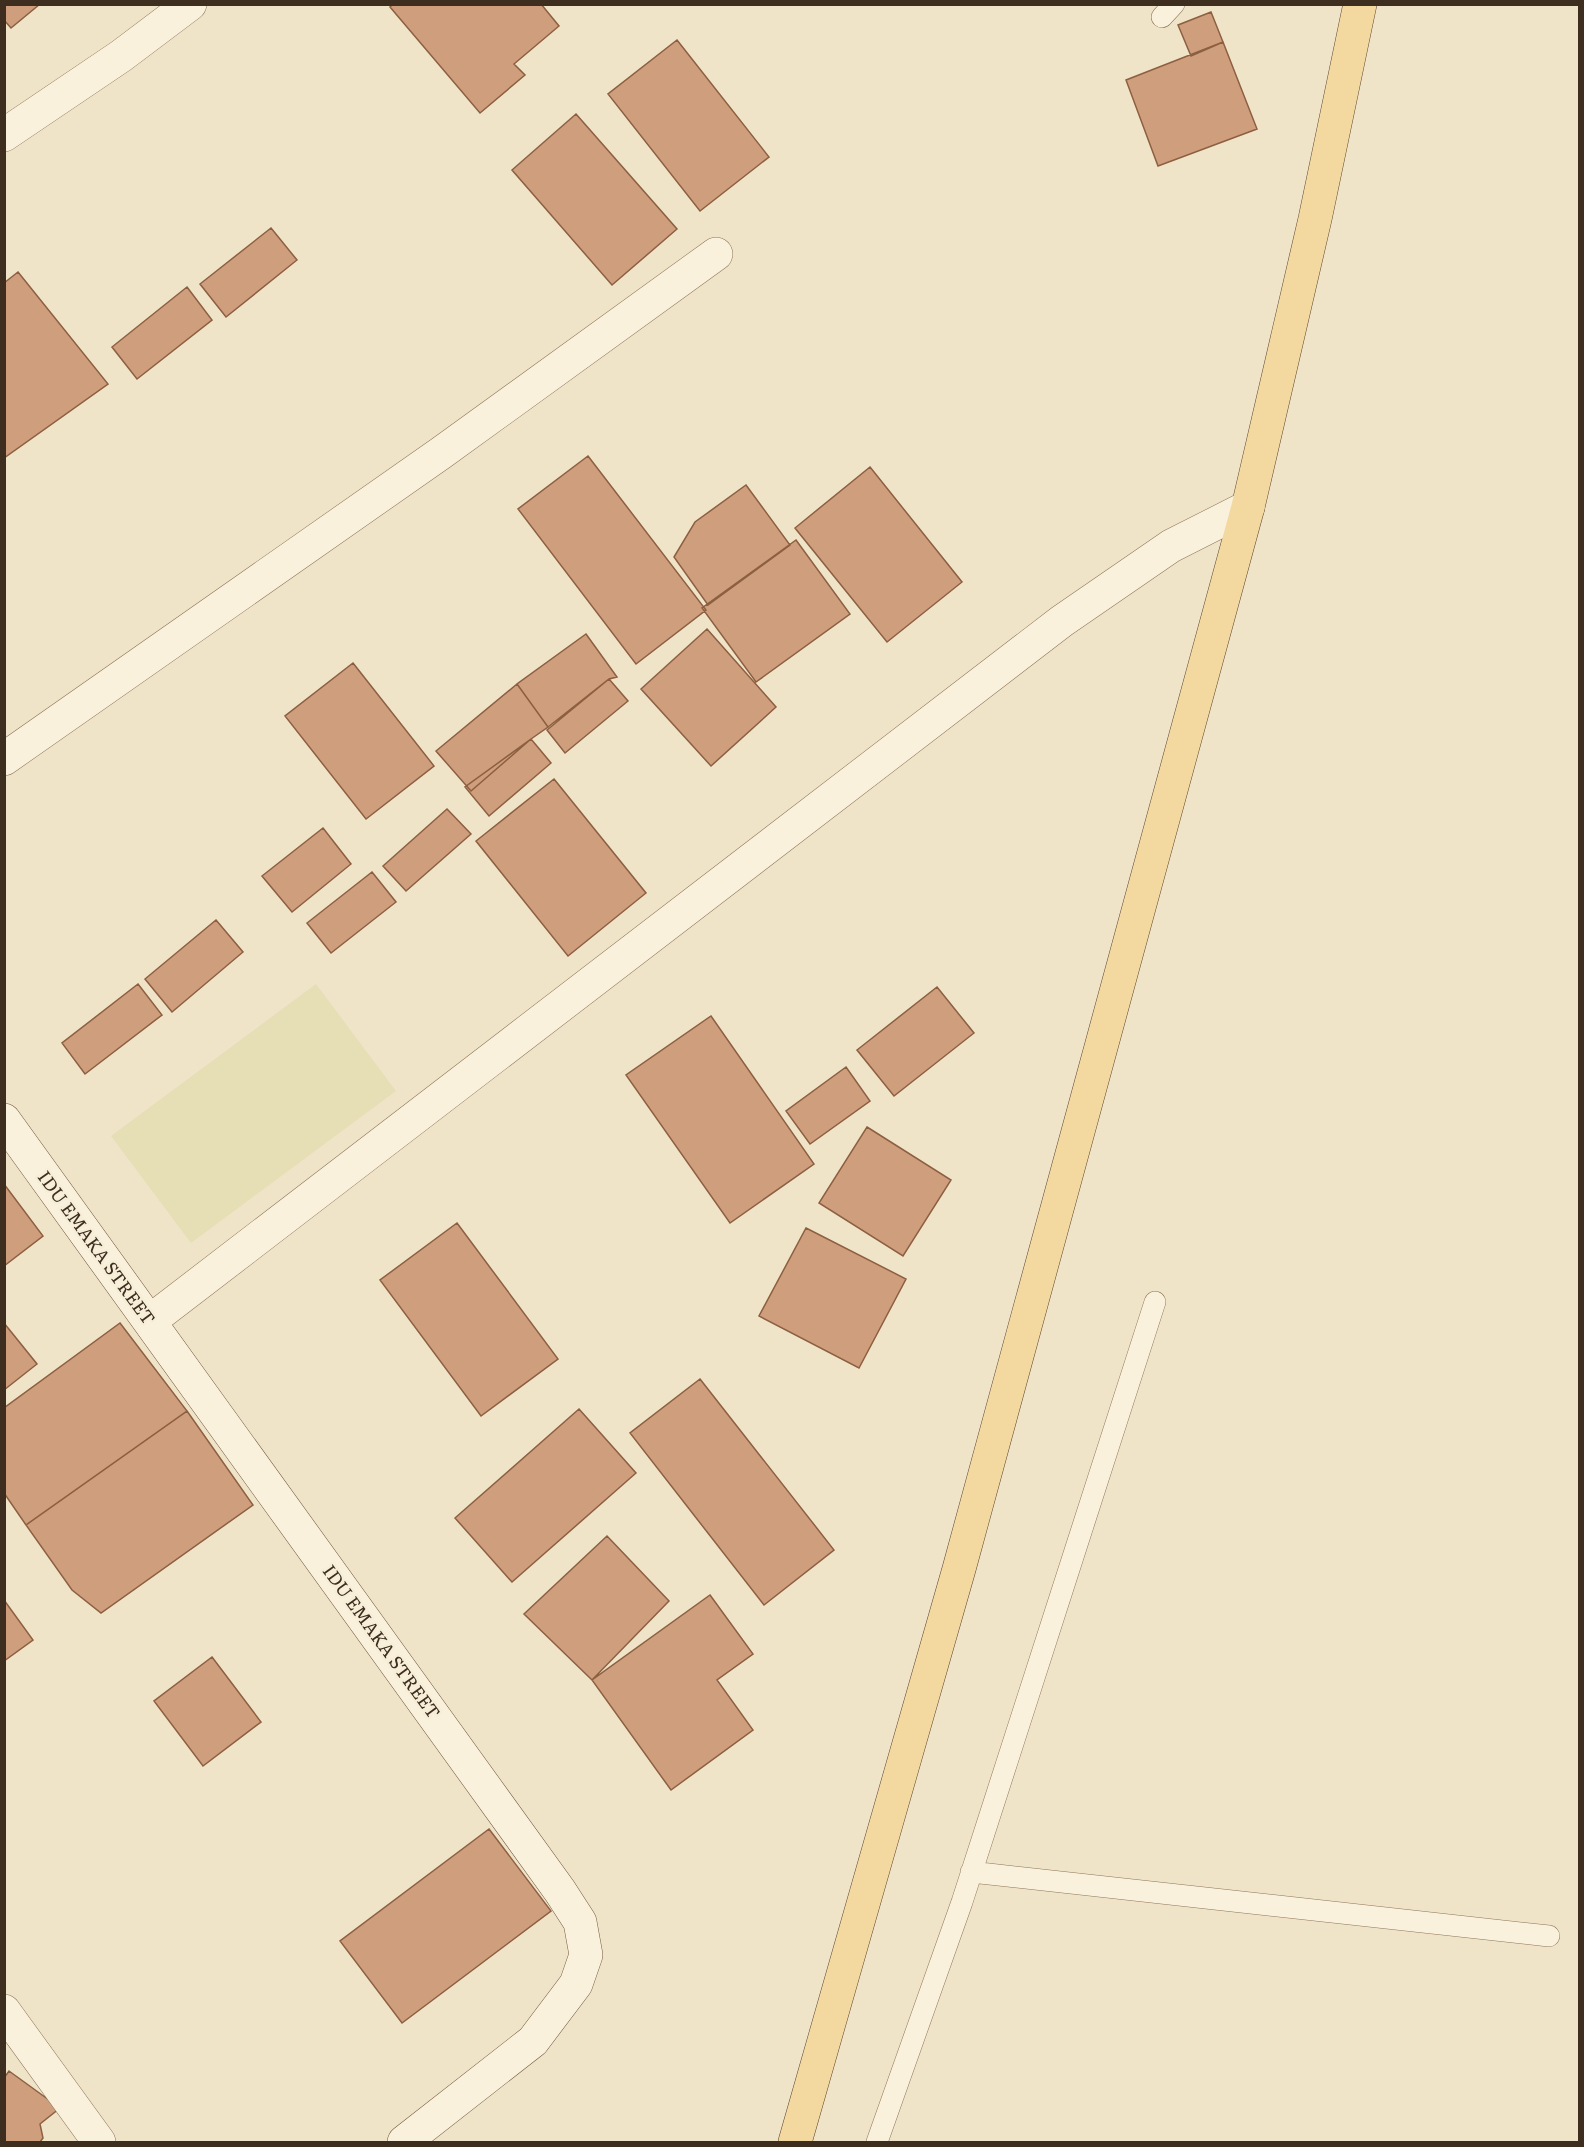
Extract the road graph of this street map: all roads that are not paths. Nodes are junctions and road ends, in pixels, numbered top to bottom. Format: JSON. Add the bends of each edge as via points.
{"nodes":[{"id":1,"x":190,"y":4,"type":"edge"},
{"id":2,"x":1360,"y":4,"type":"edge"},
{"id":3,"x":4,"y":135,"type":"edge"},
{"id":4,"x":716,"y":254,"type":"dead end"},
{"id":5,"x":1248,"y":507,"type":"junction"},
{"id":6,"x":4,"y":759,"type":"edge"},
{"id":7,"x":4,"y":1120,"type":"edge"},
{"id":8,"x":1155,"y":1302,"type":"dead end"},
{"id":9,"x":150,"y":1322,"type":"junction"},
{"id":10,"x":972,"y":1872,"type":"junction"},
{"id":11,"x":1549,"y":1936,"type":"dead end"},
{"id":12,"x":4,"y":2011,"type":"edge"},
{"id":13,"x":99,"y":2142,"type":"edge"},
{"id":14,"x":404,"y":2142,"type":"edge"},
{"id":15,"x":795,"y":2142,"type":"edge"},
{"id":16,"x":877,"y":2142,"type":"edge"}],
"edges":[{"from":1,"to":3,"type":"street"},
{"from":2,"to":5,"type":"main road"},
{"from":4,"to":6,"type":"street","via":[[441,453]]},
{"from":5,"to":9,"type":"street","via":[[1172,546],[1062,621]]},
{"from":5,"to":15,"type":"main road","via":[[959,1569]]},
{"from":7,"to":9,"type":"street","name":"IDU EMAKA STREET"},
{"from":8,"to":10,"type":"lane"},
{"from":9,"to":14,"type":"street","name":"IDU EMAKA STREET","via":[[580,1922],[586,1955],[576,1984],[533,2041]]},
{"from":10,"to":11,"type":"lane"},
{"from":10,"to":16,"type":"lane"},
{"from":12,"to":13,"type":"street"}]}
